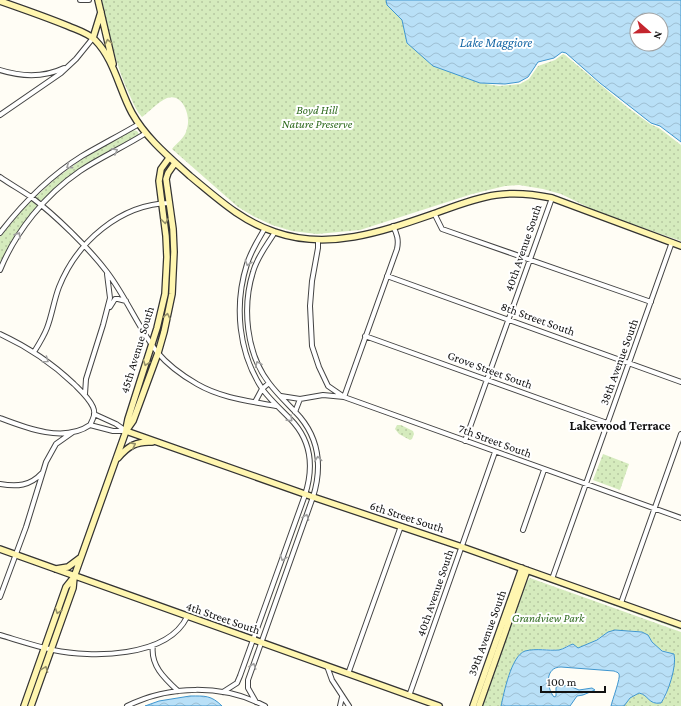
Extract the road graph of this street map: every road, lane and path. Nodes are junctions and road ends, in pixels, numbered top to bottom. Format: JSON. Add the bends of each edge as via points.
{"nodes":[{"id":1,"x":80,"y":0,"type":"edge"},
{"id":2,"x":89,"y":0,"type":"edge"},
{"id":3,"x":98,"y":0,"type":"edge"},
{"id":4,"x":0,"y":1,"type":"edge"},
{"id":5,"x":101,"y":10,"type":"junction"},
{"id":6,"x":93,"y":38,"type":"junction"},
{"id":7,"x":68,"y":66,"type":"junction"},
{"id":8,"x":0,"y":70,"type":"edge"},
{"id":9,"x":115,"y":74,"type":"junction"},
{"id":10,"x":0,"y":115,"type":"edge"},
{"id":11,"x":138,"y":124,"type":"junction"},
{"id":12,"x":146,"y":133,"type":"junction"},
{"id":13,"x":169,"y":158,"type":"junction"},
{"id":14,"x":176,"y":163,"type":"junction"},
{"id":15,"x":0,"y":177,"type":"edge"},
{"id":16,"x":31,"y":197,"type":"junction"},
{"id":17,"x":552,"y":198,"type":"junction"},
{"id":18,"x":170,"y":203,"type":"junction"},
{"id":19,"x":163,"y":204,"type":"junction"},
{"id":20,"x":40,"y":205,"type":"junction"},
{"id":21,"x":434,"y":213,"type":"junction"},
{"id":22,"x":393,"y":226,"type":"junction"},
{"id":23,"x":265,"y":228,"type":"junction"},
{"id":24,"x":275,"y":232,"type":"junction"},
{"id":25,"x":0,"y":233,"type":"edge"},
{"id":26,"x":318,"y":240,"type":"junction"},
{"id":27,"x":672,"y":242,"type":"junction"},
{"id":28,"x":83,"y":245,"type":"junction"},
{"id":29,"x":681,"y":246,"type":"edge"},
{"id":30,"x":530,"y":259,"type":"junction"},
{"id":31,"x":0,"y":270,"type":"edge"},
{"id":32,"x":107,"y":272,"type":"junction"},
{"id":33,"x":387,"y":276,"type":"junction"},
{"id":34,"x":126,"y":301,"type":"junction"},
{"id":35,"x":651,"y":302,"type":"junction"},
{"id":36,"x":108,"y":310,"type":"junction"},
{"id":37,"x":509,"y":320,"type":"junction"},
{"id":38,"x":0,"y":334,"type":"edge"},
{"id":39,"x":365,"y":336,"type":"junction"},
{"id":40,"x":152,"y":345,"type":"junction"},
{"id":41,"x":34,"y":352,"type":"junction"},
{"id":42,"x":158,"y":353,"type":"junction"},
{"id":43,"x":629,"y":363,"type":"junction"},
{"id":44,"x":486,"y":380,"type":"junction"},
{"id":45,"x":269,"y":382,"type":"junction"},
{"id":46,"x":681,"y":382,"type":"edge"},
{"id":47,"x":262,"y":389,"type":"junction"},
{"id":48,"x":85,"y":394,"type":"junction"},
{"id":49,"x":280,"y":396,"type":"junction"},
{"id":50,"x":344,"y":397,"type":"junction"},
{"id":51,"x":300,"y":399,"type":"junction"},
{"id":52,"x":255,"y":402,"type":"junction"},
{"id":53,"x":276,"y":406,"type":"junction"},
{"id":54,"x":295,"y":412,"type":"junction"},
{"id":55,"x":94,"y":414,"type":"junction"},
{"id":56,"x":0,"y":418,"type":"edge"},
{"id":57,"x":608,"y":423,"type":"junction"},
{"id":58,"x":90,"y":425,"type":"junction"},
{"id":59,"x":73,"y":432,"type":"junction"},
{"id":60,"x":126,"y":432,"type":"junction"},
{"id":61,"x":681,"y":434,"type":"edge"},
{"id":62,"x":466,"y":441,"type":"junction"},
{"id":63,"x":156,"y":442,"type":"junction"},
{"id":64,"x":495,"y":452,"type":"junction"},
{"id":65,"x":116,"y":461,"type":"junction"},
{"id":66,"x":544,"y":470,"type":"junction"},
{"id":67,"x":42,"y":473,"type":"junction"},
{"id":68,"x":0,"y":484,"type":"edge"},
{"id":69,"x":585,"y":484,"type":"junction"},
{"id":70,"x":305,"y":495,"type":"junction"},
{"id":71,"x":313,"y":498,"type":"junction"},
{"id":72,"x":655,"y":509,"type":"junction"},
{"id":73,"x":681,"y":518,"type":"edge"},
{"id":74,"x":400,"y":526,"type":"junction"},
{"id":75,"x":523,"y":530,"type":"dead end"},
{"id":76,"x":292,"y":531,"type":"junction"},
{"id":77,"x":300,"y":534,"type":"junction"},
{"id":78,"x":462,"y":547,"type":"junction"},
{"id":79,"x":0,"y":550,"type":"edge"},
{"id":80,"x":15,"y":555,"type":"junction"},
{"id":81,"x":81,"y":557,"type":"junction"},
{"id":82,"x":54,"y":569,"type":"junction"},
{"id":83,"x":525,"y":569,"type":"junction"},
{"id":84,"x":74,"y":577,"type":"junction"},
{"id":85,"x":552,"y":579,"type":"junction"},
{"id":86,"x":0,"y":597,"type":"edge"},
{"id":87,"x":621,"y":603,"type":"junction"},
{"id":88,"x":187,"y":617,"type":"junction"},
{"id":89,"x":681,"y":625,"type":"edge"},
{"id":90,"x":0,"y":634,"type":"edge"},
{"id":91,"x":253,"y":640,"type":"junction"},
{"id":92,"x":261,"y":643,"type":"junction"},
{"id":93,"x":153,"y":645,"type":"junction"},
{"id":94,"x":45,"y":648,"type":"junction"},
{"id":95,"x":52,"y":650,"type":"junction"},
{"id":96,"x":327,"y":666,"type":"junction"},
{"id":97,"x":348,"y":674,"type":"junction"},
{"id":98,"x":178,"y":691,"type":"junction"},
{"id":99,"x":223,"y":692,"type":"junction"},
{"id":100,"x":409,"y":696,"type":"junction"},
{"id":101,"x":342,"y":697,"type":"junction"},
{"id":102,"x":256,"y":702,"type":"junction"},
{"id":103,"x":24,"y":706,"type":"edge"},
{"id":104,"x":31,"y":706,"type":"edge"},
{"id":105,"x":127,"y":706,"type":"edge"},
{"id":106,"x":265,"y":706,"type":"edge"},
{"id":107,"x":340,"y":706,"type":"edge"},
{"id":108,"x":349,"y":706,"type":"edge"},
{"id":109,"x":438,"y":706,"type":"edge"},
{"id":110,"x":473,"y":706,"type":"edge"},
{"id":111,"x":479,"y":706,"type":"edge"}],
"edges":[{"from":1,"to":2,"type":"street"},
{"from":3,"to":5,"type":"street"},
{"from":4,"to":6,"type":"street","via":[[64,24]]},
{"from":5,"to":6,"type":"street"},
{"from":9,"to":5,"type":"street","one_way":true},
{"from":6,"to":7,"type":"street"},
{"from":6,"to":9,"type":"street","via":[[107,56]]},
{"from":7,"to":8,"type":"street","via":[[56,72],[31,76],[10,74]]},
{"from":7,"to":10,"type":"street","via":[[48,83]]},
{"from":9,"to":11,"type":"street"},
{"from":11,"to":12,"type":"street"},
{"from":11,"to":16,"type":"street","one_way":true,"via":[[81,157]]},
{"from":12,"to":13,"type":"street"},
{"from":20,"to":12,"type":"street","one_way":true,"via":[[78,172]]},
{"from":13,"to":14,"type":"street"},
{"from":13,"to":19,"type":"street","name":"45th Avenue South","via":[[159,175]]},
{"from":14,"to":18,"type":"street","name":"45th Avenue South","via":[[166,179]]},
{"from":14,"to":23,"type":"street","via":[[236,213]]},
{"from":15,"to":16,"type":"street"},
{"from":16,"to":20,"type":"street"},
{"from":16,"to":25,"type":"street"},
{"from":17,"to":21,"type":"street","via":[[537,194],[495,195]]},
{"from":17,"to":27,"type":"street"},
{"from":17,"to":30,"type":"street","name":"40th Avenue South"},
{"from":18,"to":19,"type":"street"},
{"from":42,"to":18,"type":"street","name":"45th Avenue South","one_way":true,"via":[[168,314],[173,274]]},
{"from":19,"to":28,"type":"street","via":[[125,214]]},
{"from":19,"to":40,"type":"street","name":"45th Avenue South","one_way":true,"via":[[166,276],[162,310]]},
{"from":20,"to":28,"type":"street"},
{"from":31,"to":20,"type":"street","one_way":true,"via":[[19,234]]},
{"from":21,"to":22,"type":"street"},
{"from":21,"to":30,"type":"street","via":[[442,229]]},
{"from":22,"to":26,"type":"street","via":[[352,238]]},
{"from":22,"to":33,"type":"street","via":[[398,241]]},
{"from":23,"to":24,"type":"street"},
{"from":23,"to":47,"type":"street","one_way":true,"via":[[248,263],[240,308],[242,336],[249,365]]},
{"from":24,"to":26,"type":"street"},
{"from":45,"to":24,"type":"street","one_way":true,"via":[[262,373],[253,350],[248,321],[248,299],[253,272],[259,257]]},
{"from":26,"to":50,"type":"street","via":[[310,306],[312,346],[328,386]]},
{"from":27,"to":29,"type":"street"},
{"from":27,"to":35,"type":"street","name":"38th Avenue South"},
{"from":28,"to":32,"type":"street"},
{"from":28,"to":41,"type":"street","via":[[65,273],[47,330]]},
{"from":30,"to":35,"type":"street"},
{"from":30,"to":37,"type":"street","name":"40th Avenue South"},
{"from":32,"to":34,"type":"street"},
{"from":32,"to":36,"type":"street","via":[[110,298]]},
{"from":33,"to":37,"type":"street","name":"8th Street South"},
{"from":33,"to":39,"type":"street"},
{"from":34,"to":36,"type":"street","via":[[115,299]]},
{"from":34,"to":40,"type":"street"},
{"from":35,"to":43,"type":"street","name":"38th Avenue South"},
{"from":36,"to":48,"type":"street","via":[[86,379]]},
{"from":37,"to":43,"type":"street","name":"8th Street South"},
{"from":37,"to":44,"type":"street","name":"40th Avenue South"},
{"from":38,"to":41,"type":"street"},
{"from":39,"to":44,"type":"street","name":"Grove Street South"},
{"from":39,"to":50,"type":"street"},
{"from":40,"to":42,"type":"street"},
{"from":40,"to":60,"type":"street","name":"45th Avenue South","one_way":true},
{"from":41,"to":48,"type":"street","one_way":true},
{"from":42,"to":52,"type":"street","via":[[198,384],[214,392]]},
{"from":42,"to":60,"type":"street","name":"45th Avenue South"},
{"from":43,"to":46,"type":"street","name":"8th Street South"},
{"from":43,"to":57,"type":"street","name":"38th Avenue South"},
{"from":44,"to":57,"type":"street","name":"Grove Street South"},
{"from":44,"to":62,"type":"street","name":"40th Avenue South"},
{"from":45,"to":47,"type":"street"},
{"from":45,"to":49,"type":"street"},
{"from":47,"to":52,"type":"street"},
{"from":47,"to":53,"type":"street"},
{"from":48,"to":55,"type":"street"},
{"from":49,"to":51,"type":"street","name":"7th Street South"},
{"from":49,"to":54,"type":"street"},
{"from":50,"to":51,"type":"street","name":"7th Street South"},
{"from":50,"to":62,"type":"street","name":"7th Street South"},
{"from":51,"to":54,"type":"street"},
{"from":52,"to":53,"type":"street"},
{"from":53,"to":70,"type":"street","one_way":true,"via":[[294,423],[309,453],[310,476]]},
{"from":71,"to":54,"type":"street","one_way":true,"via":[[319,474],[319,460],[308,429]]},
{"from":55,"to":58,"type":"street"},
{"from":55,"to":60,"type":"street","name":"6th Street South","via":[[116,424]]},
{"from":56,"to":59,"type":"street","via":[[41,432]]},
{"from":57,"to":69,"type":"street","name":"38th Avenue South"},
{"from":58,"to":59,"type":"street"},
{"from":58,"to":60,"type":"street","name":"6th Street South"},
{"from":59,"to":67,"type":"street","via":[[56,444]]},
{"from":60,"to":63,"type":"street","name":"6th Street South"},
{"from":60,"to":65,"type":"street","name":"45th Avenue South"},
{"from":61,"to":72,"type":"street"},
{"from":62,"to":64,"type":"street","name":"7th Street South"},
{"from":65,"to":63,"type":"street","one_way":true,"via":[[127,448],[135,444]]},
{"from":63,"to":70,"type":"street","name":"6th Street South"},
{"from":64,"to":66,"type":"street","name":"7th Street South"},
{"from":64,"to":78,"type":"street","name":"40th Avenue South"},
{"from":65,"to":81,"type":"street","name":"45th Avenue South"},
{"from":66,"to":69,"type":"street","name":"7th Street South"},
{"from":66,"to":75,"type":"street"},
{"from":67,"to":68,"type":"street","via":[[28,484]]},
{"from":67,"to":80,"type":"street"},
{"from":69,"to":72,"type":"street","name":"7th Street South"},
{"from":69,"to":85,"type":"street","name":"38th Avenue South"},
{"from":70,"to":71,"type":"street","name":"6th Street South"},
{"from":70,"to":76,"type":"street"},
{"from":71,"to":74,"type":"street","name":"6th Street South"},
{"from":77,"to":71,"type":"street","one_way":true},
{"from":72,"to":73,"type":"street","name":"7th Street South"},
{"from":72,"to":87,"type":"street"},
{"from":74,"to":78,"type":"street","name":"6th Street South"},
{"from":74,"to":97,"type":"street"},
{"from":76,"to":77,"type":"street"},
{"from":76,"to":91,"type":"street","one_way":true},
{"from":77,"to":92,"type":"street"},
{"from":78,"to":83,"type":"street","name":"6th Street South"},
{"from":78,"to":100,"type":"street","name":"40th Avenue South"},
{"from":79,"to":80,"type":"street","name":"4th Street South"},
{"from":80,"to":82,"type":"street","name":"4th Street South"},
{"from":80,"to":86,"type":"street"},
{"from":81,"to":82,"type":"street","via":[[68,567]]},
{"from":81,"to":84,"type":"street","name":"45th Avenue South"},
{"from":82,"to":84,"type":"street","name":"4th Street South"},
{"from":83,"to":85,"type":"street","name":"6th Street South"},
{"from":83,"to":110,"type":"street","name":"39th Avenue South"},
{"from":83,"to":111,"type":"street","name":"39th Avenue South"},
{"from":84,"to":88,"type":"street","name":"4th Street South"},
{"from":84,"to":94,"type":"street","name":"45th Avenue South","one_way":true,"via":[[66,587]]},
{"from":84,"to":95,"type":"street","name":"45th Avenue South","via":[[73,588]]},
{"from":85,"to":87,"type":"street","name":"6th Street South"},
{"from":87,"to":89,"type":"street","name":"6th Street South"},
{"from":88,"to":91,"type":"street","name":"4th Street South"},
{"from":88,"to":93,"type":"street","via":[[178,631]]},
{"from":90,"to":94,"type":"street"},
{"from":91,"to":92,"type":"street","name":"4th Street South"},
{"from":91,"to":99,"type":"street","via":[[237,683]]},
{"from":92,"to":96,"type":"street","name":"4th Street South"},
{"from":102,"to":92,"type":"street","one_way":true,"via":[[248,688],[248,680]]},
{"from":93,"to":95,"type":"street","via":[[119,653]]},
{"from":93,"to":98,"type":"street","via":[[154,662],[159,672]]},
{"from":94,"to":95,"type":"street"},
{"from":94,"to":103,"type":"street","name":"45th Avenue South"},
{"from":104,"to":95,"type":"street","name":"45th Avenue South","one_way":true},
{"from":96,"to":97,"type":"street","name":"4th Street South"},
{"from":96,"to":101,"type":"street"},
{"from":97,"to":100,"type":"street","name":"4th Street South"},
{"from":98,"to":99,"type":"street"},
{"from":98,"to":105,"type":"street","via":[[148,697]]},
{"from":99,"to":102,"type":"street"},
{"from":100,"to":109,"type":"street","name":"4th Street South"},
{"from":101,"to":107,"type":"street"},
{"from":101,"to":108,"type":"street"},
{"from":102,"to":106,"type":"street"}]}
